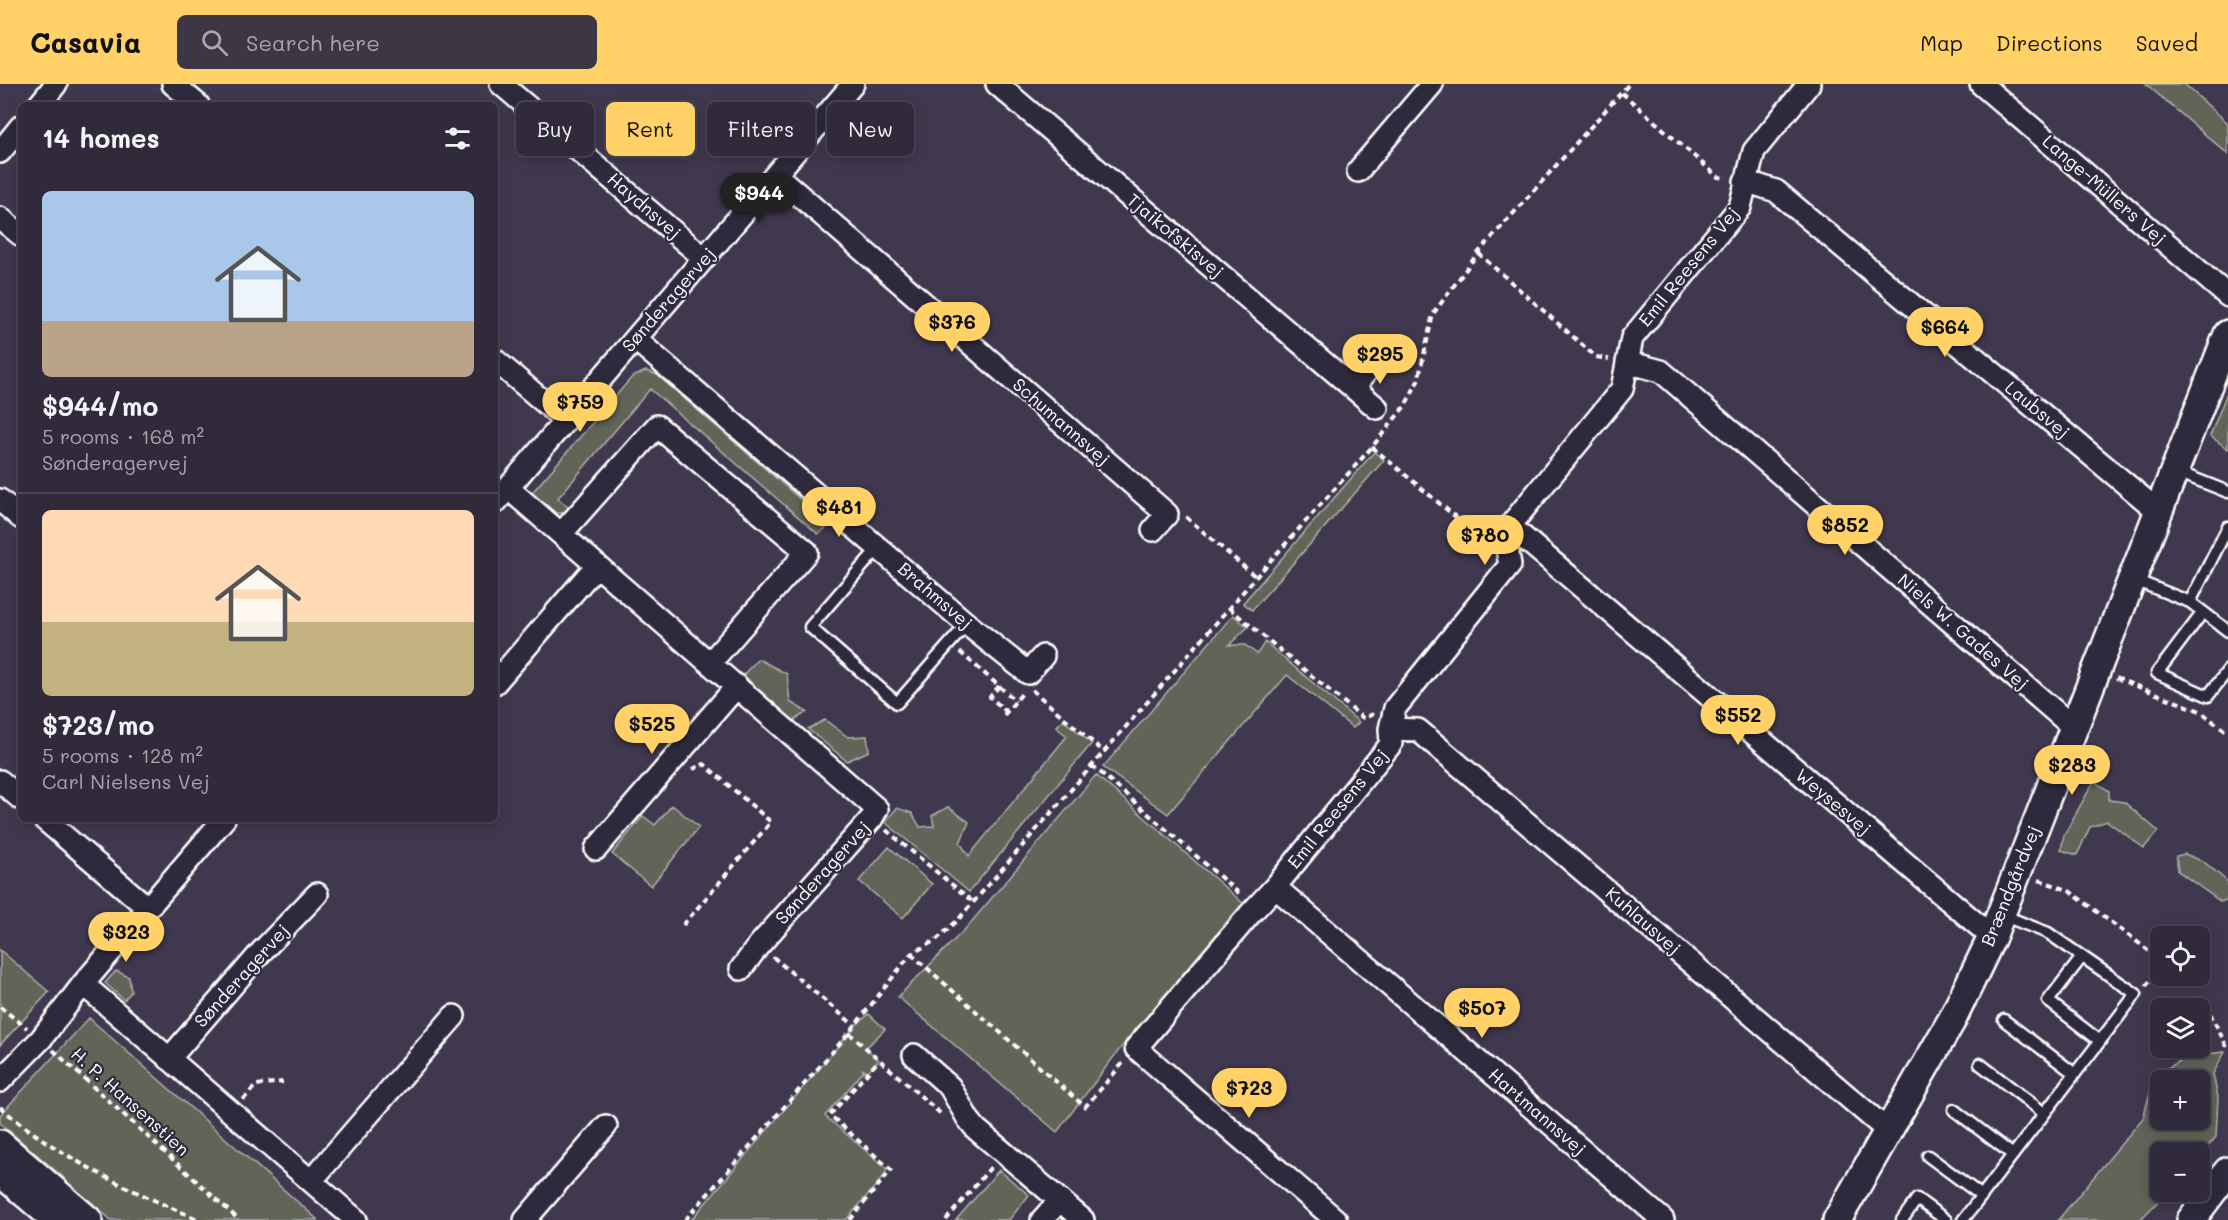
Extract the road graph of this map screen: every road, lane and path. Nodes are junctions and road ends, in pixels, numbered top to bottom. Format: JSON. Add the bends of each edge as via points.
{"nodes":[{"id":1,"x":56,"y":84,"type":"edge"},
{"id":2,"x":173,"y":84,"type":"edge"},
{"id":3,"x":501,"y":84,"type":"edge"},
{"id":4,"x":997,"y":84,"type":"edge"},
{"id":5,"x":1432,"y":84,"type":"edge"},
{"id":6,"x":1629,"y":84,"type":"edge"},
{"id":7,"x":1809,"y":84,"type":"edge"},
{"id":8,"x":1981,"y":84,"type":"edge"},
{"id":9,"x":842,"y":88,"type":"edge"},
{"id":10,"x":1622,"y":93,"type":"junction"},
{"id":11,"x":41,"y":102,"type":"edge"},
{"id":12,"x":194,"y":102,"type":"edge"},
{"id":13,"x":18,"y":130,"type":"edge"},
{"id":14,"x":0,"y":152,"type":"edge"},
{"id":15,"x":1358,"y":171,"type":"dead end"},
{"id":16,"x":776,"y":175,"type":"junction"},
{"id":17,"x":1745,"y":181,"type":"junction"},
{"id":18,"x":0,"y":218,"type":"edge"},
{"id":19,"x":18,"y":233,"type":"edge"},
{"id":20,"x":1478,"y":253,"type":"junction"},
{"id":21,"x":704,"y":258,"type":"junction"},
{"id":22,"x":2228,"y":296,"type":"edge"},
{"id":23,"x":2228,"y":334,"type":"edge"},
{"id":24,"x":635,"y":339,"type":"junction"},
{"id":25,"x":1376,"y":358,"type":"dead end"},
{"id":26,"x":1627,"y":362,"type":"junction"},
{"id":27,"x":498,"y":363,"type":"edge"},
{"id":28,"x":1354,"y":388,"type":"junction"},
{"id":29,"x":1377,"y":408,"type":"dead end"},
{"id":30,"x":565,"y":420,"type":"junction"},
{"id":31,"x":1372,"y":447,"type":"junction"},
{"id":32,"x":2174,"y":471,"type":"junction"},
{"id":33,"x":2228,"y":492,"type":"edge"},
{"id":34,"x":501,"y":495,"type":"edge"},
{"id":35,"x":0,"y":500,"type":"edge"},
{"id":36,"x":2158,"y":511,"type":"junction"},
{"id":37,"x":1167,"y":514,"type":"junction"},
{"id":38,"x":18,"y":515,"type":"edge"},
{"id":39,"x":2228,"y":526,"type":"edge"},
{"id":40,"x":1153,"y":530,"type":"dead end"},
{"id":41,"x":1507,"y":530,"type":"junction"},
{"id":42,"x":561,"y":534,"type":"junction"},
{"id":43,"x":879,"y":547,"type":"junction"},
{"id":44,"x":597,"y":565,"type":"junction"},
{"id":45,"x":1256,"y":577,"type":"junction"},
{"id":46,"x":2132,"y":579,"type":"junction"},
{"id":47,"x":2190,"y":602,"type":"junction"},
{"id":48,"x":1229,"y":608,"type":"junction"},
{"id":49,"x":2203,"y":612,"type":"junction"},
{"id":50,"x":967,"y":624,"type":"junction"},
{"id":51,"x":2228,"y":631,"type":"edge"},
{"id":52,"x":949,"y":644,"type":"junction"},
{"id":53,"x":1043,"y":656,"type":"dead end"},
{"id":54,"x":710,"y":663,"type":"junction"},
{"id":55,"x":2096,"y":670,"type":"junction"},
{"id":56,"x":2228,"y":670,"type":"edge"},
{"id":57,"x":1028,"y":673,"type":"junction"},
{"id":58,"x":498,"y":680,"type":"edge"},
{"id":59,"x":736,"y":686,"type":"junction"},
{"id":60,"x":999,"y":686,"type":"junction"},
{"id":61,"x":1016,"y":701,"type":"dead end"},
{"id":62,"x":1012,"y":705,"type":"dead end"},
{"id":63,"x":1395,"y":708,"type":"junction"},
{"id":64,"x":2074,"y":728,"type":"junction"},
{"id":65,"x":1390,"y":729,"type":"junction"},
{"id":66,"x":2228,"y":733,"type":"edge"},
{"id":67,"x":1104,"y":752,"type":"junction"},
{"id":68,"x":1092,"y":765,"type":"junction"},
{"id":69,"x":685,"y":772,"type":"dead end"},
{"id":70,"x":0,"y":781,"type":"edge"},
{"id":71,"x":18,"y":796,"type":"edge"},
{"id":72,"x":872,"y":818,"type":"junction"},
{"id":73,"x":48,"y":822,"type":"edge"},
{"id":74,"x":221,"y":822,"type":"edge"},
{"id":75,"x":596,"y":849,"type":"dead end"},
{"id":76,"x":2017,"y":872,"type":"junction"},
{"id":77,"x":1275,"y":887,"type":"junction"},
{"id":78,"x":316,"y":894,"type":"dead end"},
{"id":79,"x":973,"y":902,"type":"junction"},
{"id":80,"x":1255,"y":907,"type":"junction"},
{"id":81,"x":148,"y":908,"type":"junction"},
{"id":82,"x":682,"y":925,"type":"dead end"},
{"id":83,"x":1996,"y":926,"type":"junction"},
{"id":84,"x":759,"y":945,"type":"junction"},
{"id":85,"x":2150,"y":952,"type":"edge"},
{"id":86,"x":912,"y":954,"type":"junction"},
{"id":87,"x":2082,"y":957,"type":"junction"},
{"id":88,"x":741,"y":969,"type":"dead end"},
{"id":89,"x":2150,"y":982,"type":"edge"},
{"id":90,"x":83,"y":984,"type":"junction"},
{"id":91,"x":2136,"y":994,"type":"junction"},
{"id":92,"x":0,"y":1007,"type":"edge"},
{"id":93,"x":2210,"y":1014,"type":"edge"},
{"id":94,"x":454,"y":1016,"type":"dead end"},
{"id":95,"x":2004,"y":1020,"type":"dead end"},
{"id":96,"x":855,"y":1026,"type":"junction"},
{"id":97,"x":849,"y":1033,"type":"junction"},
{"id":98,"x":41,"y":1039,"type":"junction"},
{"id":99,"x":2100,"y":1041,"type":"junction"},
{"id":100,"x":1136,"y":1048,"type":"junction"},
{"id":101,"x":2228,"y":1049,"type":"edge"},
{"id":102,"x":914,"y":1055,"type":"dead end"},
{"id":103,"x":169,"y":1059,"type":"junction"},
{"id":104,"x":879,"y":1060,"type":"junction"},
{"id":105,"x":1980,"y":1064,"type":"dead end"},
{"id":106,"x":2075,"y":1074,"type":"junction"},
{"id":107,"x":0,"y":1081,"type":"edge"},
{"id":108,"x":283,"y":1082,"type":"dead end"},
{"id":109,"x":0,"y":1107,"type":"edge"},
{"id":110,"x":1954,"y":1110,"type":"dead end"},
{"id":111,"x":233,"y":1113,"type":"junction"},
{"id":112,"x":2044,"y":1113,"type":"junction"},
{"id":113,"x":946,"y":1118,"type":"dead end"},
{"id":114,"x":606,"y":1126,"type":"dead end"},
{"id":115,"x":1888,"y":1131,"type":"junction"},
{"id":116,"x":0,"y":1144,"type":"edge"},
{"id":117,"x":1003,"y":1153,"type":"junction"},
{"id":118,"x":2013,"y":1155,"type":"junction"},
{"id":119,"x":1928,"y":1156,"type":"dead end"},
{"id":120,"x":2228,"y":1171,"type":"edge"},
{"id":121,"x":0,"y":1172,"type":"edge"},
{"id":122,"x":311,"y":1181,"type":"junction"},
{"id":123,"x":1982,"y":1196,"type":"junction"},
{"id":124,"x":1060,"y":1200,"type":"junction"},
{"id":125,"x":56,"y":1220,"type":"edge"},
{"id":126,"x":88,"y":1220,"type":"edge"},
{"id":127,"x":200,"y":1220,"type":"edge"},
{"id":128,"x":238,"y":1220,"type":"edge"},
{"id":129,"x":356,"y":1220,"type":"edge"},
{"id":130,"x":525,"y":1220,"type":"edge"},
{"id":131,"x":685,"y":1220,"type":"edge"},
{"id":132,"x":850,"y":1220,"type":"edge"},
{"id":133,"x":946,"y":1220,"type":"edge"},
{"id":134,"x":1042,"y":1220,"type":"edge"},
{"id":135,"x":1083,"y":1220,"type":"edge"},
{"id":136,"x":1336,"y":1220,"type":"edge"},
{"id":137,"x":1663,"y":1220,"type":"edge"},
{"id":138,"x":1837,"y":1220,"type":"edge"},
{"id":139,"x":1902,"y":1220,"type":"edge"},
{"id":140,"x":1946,"y":1220,"type":"edge"},
{"id":141,"x":1963,"y":1220,"type":"edge"},
{"id":142,"x":2191,"y":1220,"type":"edge"}],
"edges":[{"from":1,"to":11,"type":"street"},
{"from":2,"to":12,"type":"street"},
{"from":3,"to":21,"type":"street","name":"Haydnsvej"},
{"from":4,"to":28,"type":"street","name":"Tjaikofskisvej"},
{"from":5,"to":15,"type":"street"},
{"from":6,"to":10,"type":"path"},
{"from":7,"to":17,"type":"street","name":"Emil Reesens Vej","via":[[1754,151]]},
{"from":8,"to":22,"type":"street","name":"Lange-Müllers Vej"},
{"from":9,"to":16,"type":"street","name":"Sønderagervej"},
{"from":10,"to":17,"type":"path","via":[[1718,177]]},
{"from":10,"to":20,"type":"path"},
{"from":13,"to":14,"type":"street"},
{"from":16,"to":21,"type":"street","name":"Sønderagervej"},
{"from":16,"to":37,"type":"street","name":"Schumannsvej"},
{"from":17,"to":26,"type":"street","name":"Emil Reesens Vej","via":[[1740,207],[1632,338]]},
{"from":17,"to":36,"type":"street","name":"Laubsvej","via":[[1776,191]]},
{"from":18,"to":19,"type":"street"},
{"from":20,"to":26,"type":"path","via":[[1596,357]]},
{"from":20,"to":31,"type":"path","via":[[1433,314],[1418,381],[1405,406]]},
{"from":21,"to":24,"type":"street","name":"Sønderagervej"},
{"from":23,"to":32,"type":"street","name":"Brændgårdvej"},
{"from":24,"to":30,"type":"street","name":"Sønderagervej"},
{"from":24,"to":43,"type":"street","name":"Brahmsvej"},
{"from":25,"to":28,"type":"street"},
{"from":26,"to":41,"type":"street","name":"Emil Reesens Vej","via":[[1622,389]]},
{"from":26,"to":64,"type":"street","name":"Niels W. Gades Vej","via":[[1661,371]]},
{"from":27,"to":30,"type":"street"},
{"from":28,"to":29,"type":"street","name":"Tjaikofskisvej"},
{"from":30,"to":34,"type":"street","name":"Sønderagervej"},
{"from":31,"to":41,"type":"path","via":[[1482,539]]},
{"from":31,"to":45,"type":"path"},
{"from":32,"to":33,"type":"lane"},
{"from":32,"to":36,"type":"street","name":"Brændgårdvej"},
{"from":34,"to":42,"type":"street","name":"Sønderagervej"},
{"from":35,"to":38,"type":"street"},
{"from":36,"to":46,"type":"street","name":"Brændgårdvej"},
{"from":37,"to":40,"type":"street"},
{"from":37,"to":45,"type":"path","via":[[1183,515]]},
{"from":39,"to":47,"type":"lane"},
{"from":41,"to":63,"type":"street","name":"Emil Reesens Vej","via":[[1510,565]]},
{"from":41,"to":83,"type":"street","name":"Weysesvej"},
{"from":42,"to":44,"type":"street","name":"Sønderagervej"},
{"from":42,"to":54,"type":"street","via":[[657,426],[807,552]]},
{"from":43,"to":50,"type":"street","name":"Brahmsvej"},
{"from":43,"to":52,"type":"lane","via":[[810,627],[897,703]]},
{"from":44,"to":54,"type":"street","name":"Sønderagervej"},
{"from":44,"to":58,"type":"street"},
{"from":45,"to":48,"type":"path"},
{"from":46,"to":47,"type":"lane"},
{"from":46,"to":55,"type":"street","name":"Brændgårdvej"},
{"from":47,"to":49,"type":"lane"},
{"from":48,"to":63,"type":"path","via":[[1363,718]]},
{"from":48,"to":67,"type":"path"},
{"from":49,"to":51,"type":"lane"},
{"from":49,"to":56,"type":"lane","via":[[2157,672],[2208,696]]},
{"from":50,"to":52,"type":"lane"},
{"from":50,"to":57,"type":"street","name":"Brahmsvej"},
{"from":52,"to":60,"type":"path"},
{"from":53,"to":57,"type":"street"},
{"from":54,"to":59,"type":"street","name":"Sønderagervej"},
{"from":55,"to":64,"type":"street","name":"Brændgårdvej"},
{"from":55,"to":66,"type":"path","via":[[2200,711]]},
{"from":57,"to":67,"type":"path","via":[[1032,690]]},
{"from":59,"to":72,"type":"street","name":"Sønderagervej","via":[[877,808]]},
{"from":59,"to":75,"type":"street"},
{"from":60,"to":61,"type":"path"},
{"from":60,"to":62,"type":"path","via":[[990,697],[1006,713]]},
{"from":63,"to":65,"type":"street","name":"Emil Reesens Vej"},
{"from":64,"to":76,"type":"street","name":"Brændgårdvej"},
{"from":65,"to":77,"type":"street","name":"Emil Reesens Vej","via":[[1391,744]]},
{"from":65,"to":115,"type":"street","name":"Kuhlausvej","via":[[1418,730]]},
{"from":67,"to":68,"type":"path"},
{"from":68,"to":79,"type":"path"},
{"from":68,"to":80,"type":"path"},
{"from":69,"to":82,"type":"path","via":[[704,764],[771,822]]},
{"from":70,"to":71,"type":"street"},
{"from":72,"to":79,"type":"path"},
{"from":72,"to":84,"type":"street","name":"Sønderagervej"},
{"from":73,"to":81,"type":"street"},
{"from":74,"to":81,"type":"street"},
{"from":76,"to":83,"type":"street","name":"Brændgårdvej"},
{"from":76,"to":85,"type":"path","via":[[2068,890]]},
{"from":77,"to":80,"type":"street","name":"Emil Reesens Vej"},
{"from":77,"to":137,"type":"street","name":"Hartmannsvej"},
{"from":78,"to":103,"type":"street","name":"Sønderagervej"},
{"from":79,"to":86,"type":"path","via":[[936,940]]},
{"from":80,"to":100,"type":"street","name":"Emil Reesens Vej"},
{"from":81,"to":90,"type":"street"},
{"from":83,"to":87,"type":"lane","via":[[2048,933]]},
{"from":83,"to":115,"type":"street","name":"Brændgårdvej","via":[[1953,1018]]},
{"from":84,"to":88,"type":"street","name":"Sønderagervej"},
{"from":84,"to":96,"type":"path"},
{"from":86,"to":96,"type":"path"},
{"from":86,"to":100,"type":"path","via":[[1085,1107]]},
{"from":87,"to":91,"type":"lane"},
{"from":87,"to":99,"type":"lane","via":[[2048,1001]]},
{"from":89,"to":91,"type":"path"},
{"from":90,"to":98,"type":"street"},
{"from":90,"to":103,"type":"street"},
{"from":91,"to":99,"type":"lane"},
{"from":92,"to":98,"type":"path","name":"H. P. Hansenstien"},
{"from":93,"to":101,"type":"path"},
{"from":94,"to":122,"type":"street"},
{"from":95,"to":106,"type":"lane"},
{"from":96,"to":97,"type":"path"},
{"from":97,"to":104,"type":"path"},
{"from":97,"to":131,"type":"path"},
{"from":98,"to":107,"type":"street"},
{"from":98,"to":128,"type":"path","name":"H. P. Hansenstien"},
{"from":99,"to":106,"type":"lane"},
{"from":100,"to":136,"type":"street"},
{"from":102,"to":117,"type":"street","via":[[950,1087],[971,1124]]},
{"from":103,"to":111,"type":"street"},
{"from":104,"to":113,"type":"path"},
{"from":104,"to":132,"type":"path","via":[[830,1115],[891,1170]]},
{"from":105,"to":112,"type":"lane"},
{"from":106,"to":112,"type":"lane"},
{"from":108,"to":111,"type":"path","via":[[256,1085]]},
{"from":109,"to":127,"type":"path","via":[[72,1159],[130,1190]]},
{"from":110,"to":118,"type":"lane"},
{"from":111,"to":122,"type":"street"},
{"from":112,"to":118,"type":"lane"},
{"from":114,"to":130,"type":"street"},
{"from":115,"to":138,"type":"street","name":"Brændgårdvej"},
{"from":116,"to":126,"type":"street"},
{"from":117,"to":124,"type":"street"},
{"from":117,"to":133,"type":"path"},
{"from":118,"to":123,"type":"lane"},
{"from":119,"to":123,"type":"lane"},
{"from":120,"to":142,"type":"street"},
{"from":121,"to":125,"type":"street"},
{"from":122,"to":129,"type":"street"},
{"from":123,"to":141,"type":"lane"},
{"from":124,"to":134,"type":"street"},
{"from":124,"to":135,"type":"street"},
{"from":139,"to":140,"type":"lane","via":[[1917,1199]]}]}
